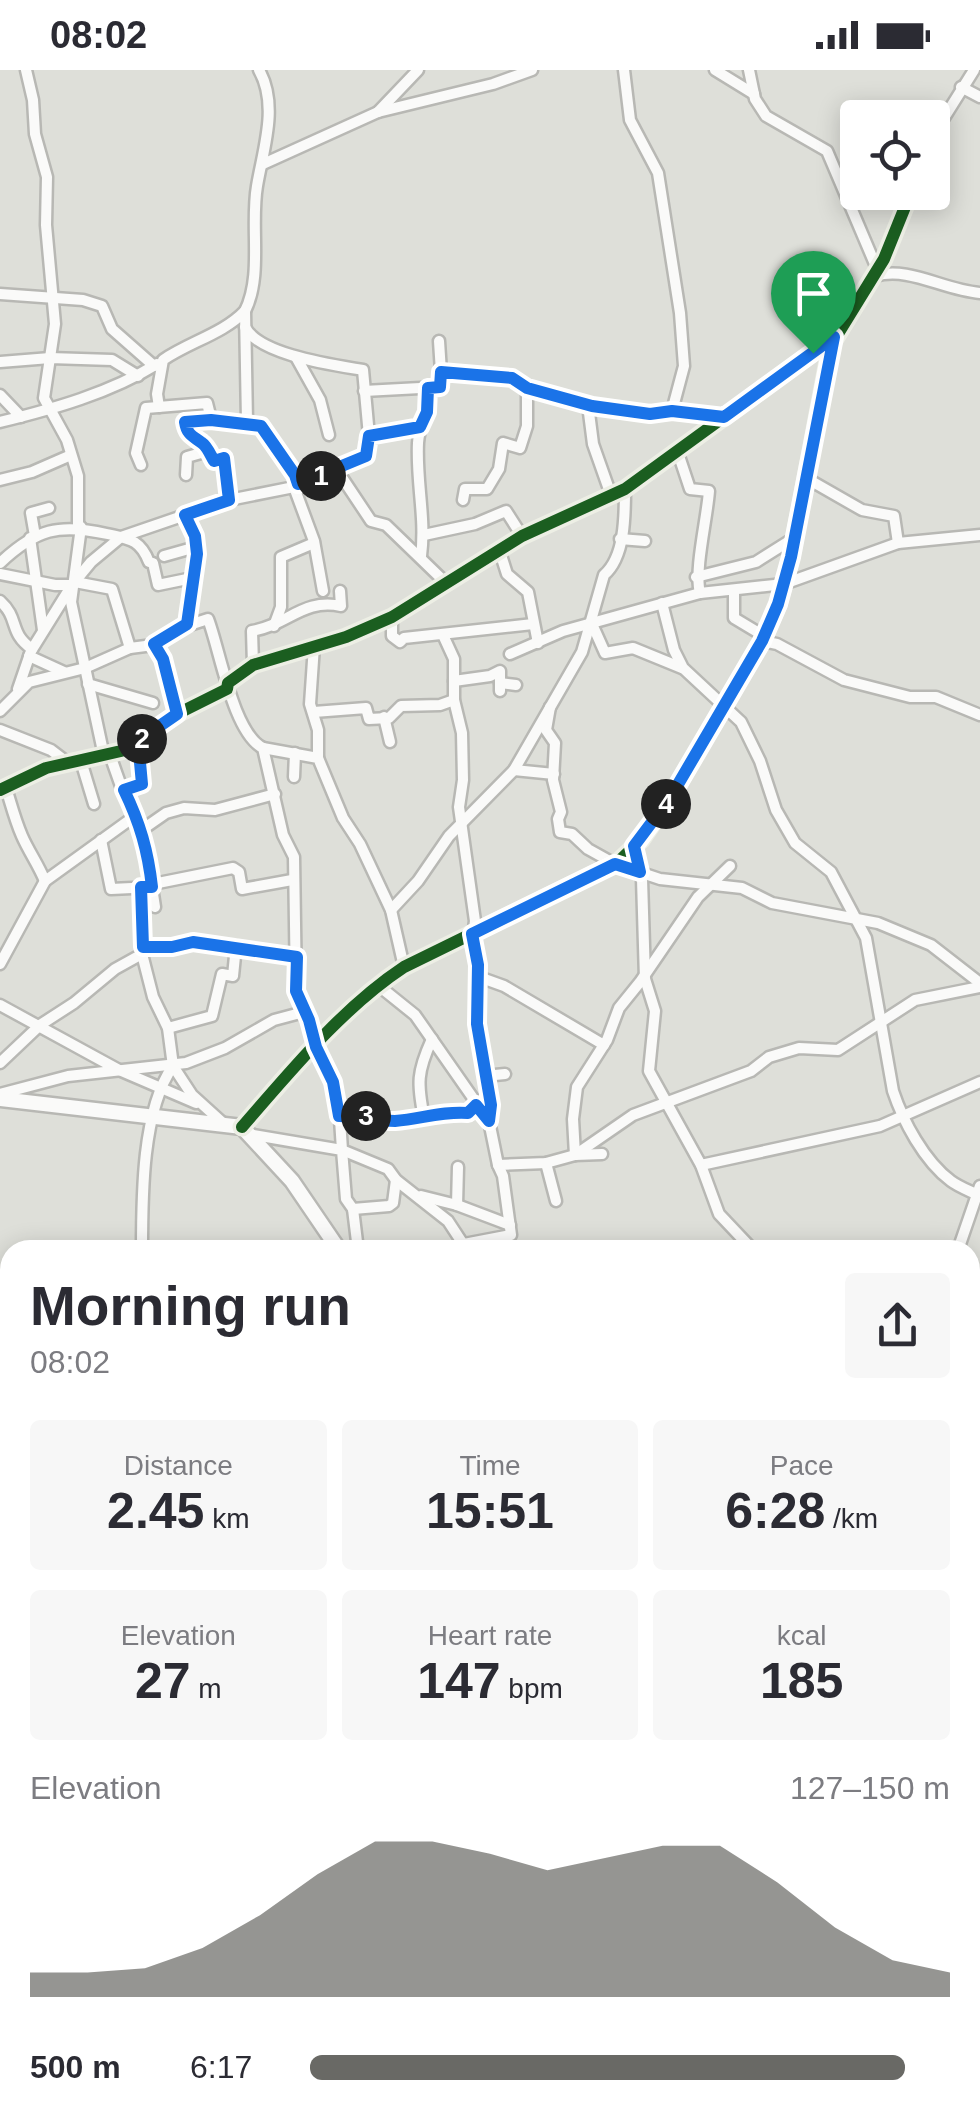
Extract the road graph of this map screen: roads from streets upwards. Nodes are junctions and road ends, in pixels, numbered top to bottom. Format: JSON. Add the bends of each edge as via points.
{"nodes":[{"id":1,"x":26,"y":70,"type":"edge"},
{"id":2,"x":259,"y":70,"type":"edge"},
{"id":3,"x":418,"y":70,"type":"edge"},
{"id":4,"x":532,"y":70,"type":"edge"},
{"id":5,"x":624,"y":70,"type":"edge"},
{"id":6,"x":715,"y":70,"type":"edge"},
{"id":7,"x":736,"y":70,"type":"edge"},
{"id":8,"x":974,"y":70,"type":"edge"},
{"id":9,"x":749,"y":72,"type":"edge"},
{"id":10,"x":961,"y":87,"type":"junction"},
{"id":11,"x":754,"y":94,"type":"junction"},
{"id":12,"x":980,"y":96,"type":"edge"},
{"id":13,"x":950,"y":106,"type":"edge"},
{"id":14,"x":378,"y":112,"type":"junction"},
{"id":15,"x":263,"y":164,"type":"junction"},
{"id":16,"x":904,"y":210,"type":"edge"},
{"id":17,"x":876,"y":273,"type":"junction"},
{"id":18,"x":980,"y":293,"type":"edge"},
{"id":19,"x":0,"y":294,"type":"edge"},
{"id":20,"x":53,"y":299,"type":"junction"},
{"id":21,"x":245,"y":311,"type":"junction"},
{"id":22,"x":247,"y":332,"type":"junction"},
{"id":23,"x":213,"y":333,"type":"junction"},
{"id":24,"x":834,"y":337,"type":"junction"},
{"id":25,"x":439,"y":341,"type":"dead end"},
{"id":26,"x":296,"y":357,"type":"junction"},
{"id":27,"x":50,"y":358,"type":"junction"},
{"id":28,"x":0,"y":362,"type":"edge"},
{"id":29,"x":158,"y":363,"type":"junction"},
{"id":30,"x":441,"y":372,"type":"junction"},
{"id":31,"x":138,"y":376,"type":"junction"},
{"id":32,"x":428,"y":388,"type":"junction"},
{"id":33,"x":527,"y":388,"type":"junction"},
{"id":34,"x":364,"y":391,"type":"junction"},
{"id":35,"x":0,"y":395,"type":"edge"},
{"id":36,"x":588,"y":405,"type":"junction"},
{"id":37,"x":185,"y":406,"type":"junction"},
{"id":38,"x":48,"y":407,"type":"junction"},
{"id":39,"x":158,"y":408,"type":"junction"},
{"id":40,"x":672,"y":411,"type":"junction"},
{"id":41,"x":21,"y":417,"type":"junction"},
{"id":42,"x":724,"y":417,"type":"junction"},
{"id":43,"x":211,"y":420,"type":"junction"},
{"id":44,"x":0,"y":422,"type":"edge"},
{"id":45,"x":185,"y":422,"type":"junction"},
{"id":46,"x":247,"y":422,"type":"junction"},
{"id":47,"x":420,"y":427,"type":"junction"},
{"id":48,"x":328,"y":435,"type":"dead end"},
{"id":49,"x":369,"y":436,"type":"junction"},
{"id":50,"x":208,"y":451,"type":"junction"},
{"id":51,"x":678,"y":453,"type":"junction"},
{"id":52,"x":72,"y":455,"type":"junction"},
{"id":53,"x":142,"y":465,"type":"dead end"},
{"id":54,"x":337,"y":470,"type":"junction"},
{"id":55,"x":186,"y":475,"type":"dead end"},
{"id":56,"x":806,"y":478,"type":"junction"},
{"id":57,"x":0,"y":480,"type":"edge"},
{"id":58,"x":296,"y":486,"type":"junction"},
{"id":59,"x":625,"y":490,"type":"junction"},
{"id":60,"x":612,"y":495,"type":"junction"},
{"id":61,"x":500,"y":498,"type":"dead end"},
{"id":62,"x":229,"y":500,"type":"junction"},
{"id":63,"x":463,"y":500,"type":"dead end"},
{"id":64,"x":49,"y":508,"type":"dead end"},
{"id":65,"x":506,"y":511,"type":"junction"},
{"id":66,"x":185,"y":515,"type":"junction"},
{"id":67,"x":80,"y":527,"type":"junction"},
{"id":68,"x":424,"y":535,"type":"junction"},
{"id":69,"x":522,"y":536,"type":"junction"},
{"id":70,"x":980,"y":536,"type":"edge"},
{"id":71,"x":33,"y":537,"type":"junction"},
{"id":72,"x":121,"y":537,"type":"junction"},
{"id":73,"x":794,"y":538,"type":"junction"},
{"id":74,"x":620,"y":539,"type":"junction"},
{"id":75,"x":645,"y":541,"type":"dead end"},
{"id":76,"x":314,"y":543,"type":"junction"},
{"id":77,"x":898,"y":543,"type":"junction"},
{"id":78,"x":196,"y":547,"type":"junction"},
{"id":79,"x":500,"y":552,"type":"junction"},
{"id":80,"x":164,"y":556,"type":"dead end"},
{"id":81,"x":421,"y":556,"type":"junction"},
{"id":82,"x":0,"y":563,"type":"edge"},
{"id":83,"x":0,"y":574,"type":"edge"},
{"id":84,"x":192,"y":578,"type":"junction"},
{"id":85,"x":696,"y":578,"type":"junction"},
{"id":86,"x":34,"y":579,"type":"junction"},
{"id":87,"x":74,"y":583,"type":"junction"},
{"id":88,"x":446,"y":584,"type":"junction"},
{"id":89,"x":784,"y":584,"type":"junction"},
{"id":90,"x":734,"y":590,"type":"junction"},
{"id":91,"x":323,"y":591,"type":"dead end"},
{"id":92,"x":340,"y":591,"type":"dead end"},
{"id":93,"x":700,"y":593,"type":"junction"},
{"id":94,"x":0,"y":601,"type":"edge"},
{"id":95,"x":662,"y":603,"type":"junction"},
{"id":96,"x":392,"y":618,"type":"junction"},
{"id":97,"x":592,"y":623,"type":"junction"},
{"id":98,"x":187,"y":624,"type":"junction"},
{"id":99,"x":533,"y":624,"type":"junction"},
{"id":100,"x":274,"y":628,"type":"junction"},
{"id":101,"x":43,"y":630,"type":"junction"},
{"id":102,"x":444,"y":635,"type":"junction"},
{"id":103,"x":763,"y":639,"type":"junction"},
{"id":104,"x":538,"y":643,"type":"junction"},
{"id":105,"x":154,"y":644,"type":"junction"},
{"id":106,"x":314,"y":646,"type":"junction"},
{"id":107,"x":130,"y":648,"type":"junction"},
{"id":108,"x":30,"y":653,"type":"junction"},
{"id":109,"x":510,"y":654,"type":"dead end"},
{"id":110,"x":254,"y":666,"type":"junction"},
{"id":111,"x":85,"y":668,"type":"junction"},
{"id":112,"x":683,"y":668,"type":"junction"},
{"id":113,"x":64,"y":672,"type":"junction"},
{"id":114,"x":454,"y":680,"type":"junction"},
{"id":115,"x":88,"y":684,"type":"junction"},
{"id":116,"x":516,"y":685,"type":"dead end"},
{"id":117,"x":227,"y":688,"type":"junction"},
{"id":118,"x":14,"y":689,"type":"junction"},
{"id":119,"x":454,"y":700,"type":"junction"},
{"id":120,"x":153,"y":703,"type":"dead end"},
{"id":121,"x":724,"y":706,"type":"junction"},
{"id":122,"x":550,"y":707,"type":"junction"},
{"id":123,"x":0,"y":711,"type":"edge"},
{"id":124,"x":314,"y":712,"type":"junction"},
{"id":125,"x":177,"y":714,"type":"junction"},
{"id":126,"x":980,"y":715,"type":"edge"},
{"id":127,"x":384,"y":718,"type":"junction"},
{"id":128,"x":0,"y":730,"type":"edge"},
{"id":129,"x":138,"y":741,"type":"junction"},
{"id":130,"x":390,"y":742,"type":"dead end"},
{"id":131,"x":263,"y":748,"type":"junction"},
{"id":132,"x":295,"y":753,"type":"junction"},
{"id":133,"x":107,"y":756,"type":"junction"},
{"id":134,"x":318,"y":758,"type":"junction"},
{"id":135,"x":81,"y":761,"type":"junction"},
{"id":136,"x":68,"y":763,"type":"junction"},
{"id":137,"x":514,"y":770,"type":"junction"},
{"id":138,"x":554,"y":774,"type":"junction"},
{"id":139,"x":294,"y":777,"type":"dead end"},
{"id":140,"x":3,"y":789,"type":"edge"},
{"id":141,"x":124,"y":790,"type":"junction"},
{"id":142,"x":275,"y":794,"type":"junction"},
{"id":143,"x":94,"y":804,"type":"dead end"},
{"id":144,"x":136,"y":816,"type":"junction"},
{"id":145,"x":462,"y":822,"type":"junction"},
{"id":146,"x":143,"y":830,"type":"junction"},
{"id":147,"x":101,"y":840,"type":"junction"},
{"id":148,"x":634,"y":846,"type":"junction"},
{"id":149,"x":615,"y":864,"type":"junction"},
{"id":150,"x":730,"y":866,"type":"dead end"},
{"id":151,"x":640,"y":872,"type":"junction"},
{"id":152,"x":292,"y":880,"type":"junction"},
{"id":153,"x":45,"y":881,"type":"junction"},
{"id":154,"x":710,"y":886,"type":"junction"},
{"id":155,"x":147,"y":887,"type":"junction"},
{"id":156,"x":155,"y":907,"type":"dead end"},
{"id":157,"x":391,"y":910,"type":"junction"},
{"id":158,"x":856,"y":919,"type":"junction"},
{"id":159,"x":472,"y":934,"type":"junction"},
{"id":160,"x":236,"y":946,"type":"junction"},
{"id":161,"x":143,"y":951,"type":"junction"},
{"id":162,"x":297,"y":957,"type":"junction"},
{"id":163,"x":0,"y":964,"type":"edge"},
{"id":164,"x":404,"y":967,"type":"junction"},
{"id":165,"x":645,"y":975,"type":"junction"},
{"id":166,"x":479,"y":977,"type":"junction"},
{"id":167,"x":980,"y":985,"type":"edge"},
{"id":168,"x":379,"y":986,"type":"junction"},
{"id":169,"x":0,"y":1005,"type":"edge"},
{"id":170,"x":304,"y":1012,"type":"junction"},
{"id":171,"x":880,"y":1022,"type":"junction"},
{"id":172,"x":40,"y":1025,"type":"junction"},
{"id":173,"x":168,"y":1028,"type":"junction"},
{"id":174,"x":432,"y":1039,"type":"junction"},
{"id":175,"x":604,"y":1045,"type":"junction"},
{"id":176,"x":316,"y":1047,"type":"junction"},
{"id":177,"x":0,"y":1064,"type":"edge"},
{"id":178,"x":173,"y":1066,"type":"junction"},
{"id":179,"x":119,"y":1070,"type":"junction"},
{"id":180,"x":505,"y":1074,"type":"dead end"},
{"id":181,"x":485,"y":1076,"type":"junction"},
{"id":182,"x":980,"y":1082,"type":"edge"},
{"id":183,"x":160,"y":1087,"type":"junction"},
{"id":184,"x":0,"y":1096,"type":"edge"},
{"id":185,"x":665,"y":1103,"type":"junction"},
{"id":186,"x":201,"y":1104,"type":"junction"},
{"id":187,"x":476,"y":1105,"type":"junction"},
{"id":188,"x":902,"y":1114,"type":"junction"},
{"id":189,"x":152,"y":1115,"type":"junction"},
{"id":190,"x":339,"y":1116,"type":"junction"},
{"id":191,"x":424,"y":1118,"type":"junction"},
{"id":192,"x":489,"y":1121,"type":"junction"},
{"id":193,"x":224,"y":1124,"type":"junction"},
{"id":194,"x":245,"y":1131,"type":"junction"},
{"id":195,"x":342,"y":1150,"type":"junction"},
{"id":196,"x":602,"y":1154,"type":"dead end"},
{"id":197,"x":575,"y":1155,"type":"junction"},
{"id":198,"x":546,"y":1163,"type":"junction"},
{"id":199,"x":498,"y":1164,"type":"junction"},
{"id":200,"x":700,"y":1165,"type":"junction"},
{"id":201,"x":458,"y":1167,"type":"dead end"},
{"id":202,"x":396,"y":1180,"type":"junction"},
{"id":203,"x":979,"y":1192,"type":"edge"},
{"id":204,"x":412,"y":1194,"type":"junction"},
{"id":205,"x":556,"y":1201,"type":"dead end"},
{"id":206,"x":457,"y":1205,"type":"junction"},
{"id":207,"x":353,"y":1209,"type":"junction"},
{"id":208,"x":510,"y":1224,"type":"junction"},
{"id":209,"x":142,"y":1240,"type":"edge"},
{"id":210,"x":332,"y":1240,"type":"edge"},
{"id":211,"x":357,"y":1240,"type":"edge"},
{"id":212,"x":460,"y":1240,"type":"edge"},
{"id":213,"x":492,"y":1240,"type":"edge"},
{"id":214,"x":744,"y":1240,"type":"edge"},
{"id":215,"x":962,"y":1240,"type":"edge"}],
"edges":[{"from":1,"to":20,"type":"street","via":[[47,176]]},
{"from":2,"to":15,"type":"street","via":[[268,97]]},
{"from":3,"to":14,"type":"street"},
{"from":4,"to":14,"type":"street"},
{"from":5,"to":40,"type":"street","via":[[630,120],[658,174],[680,313],[684,366]]},
{"from":6,"to":11,"type":"street"},
{"from":7,"to":9,"type":"street"},
{"from":8,"to":10,"type":"street"},
{"from":9,"to":11,"type":"street"},
{"from":10,"to":12,"type":"street"},
{"from":10,"to":13,"type":"street"},
{"from":11,"to":17,"type":"street","via":[[766,116],[827,152]]},
{"from":14,"to":15,"type":"street"},
{"from":15,"to":21,"type":"street","via":[[256,189],[254,288]]},
{"from":16,"to":17,"type":"street"},
{"from":17,"to":18,"type":"street","via":[[898,272]]},
{"from":17,"to":24,"type":"street"},
{"from":19,"to":20,"type":"street"},
{"from":20,"to":27,"type":"street"},
{"from":20,"to":29,"type":"street","via":[[102,306],[112,329]]},
{"from":21,"to":22,"type":"street"},
{"from":21,"to":23,"type":"street"},
{"from":22,"to":23,"type":"street"},
{"from":22,"to":26,"type":"street"},
{"from":22,"to":46,"type":"street"},
{"from":23,"to":29,"type":"street"},
{"from":24,"to":42,"type":"street"},
{"from":24,"to":56,"type":"street"},
{"from":25,"to":30,"type":"street"},
{"from":26,"to":34,"type":"street","via":[[363,370]]},
{"from":26,"to":48,"type":"street","via":[[320,400]]},
{"from":27,"to":28,"type":"street"},
{"from":27,"to":31,"type":"street","via":[[112,360]]},
{"from":27,"to":38,"type":"street"},
{"from":29,"to":31,"type":"street"},
{"from":29,"to":39,"type":"street"},
{"from":30,"to":32,"type":"street","via":[[440,387]]},
{"from":30,"to":33,"type":"street","via":[[512,378]]},
{"from":31,"to":38,"type":"street"},
{"from":32,"to":34,"type":"street"},
{"from":32,"to":47,"type":"street"},
{"from":33,"to":36,"type":"street"},
{"from":33,"to":63,"type":"street","via":[[520,448],[502,443],[494,482],[487,489],[465,489]]},
{"from":34,"to":49,"type":"street"},
{"from":35,"to":41,"type":"street"},
{"from":36,"to":40,"type":"street"},
{"from":36,"to":60,"type":"street","via":[[593,444]]},
{"from":37,"to":39,"type":"street"},
{"from":37,"to":43,"type":"street","via":[[207,403]]},
{"from":37,"to":45,"type":"street"},
{"from":38,"to":41,"type":"street"},
{"from":38,"to":52,"type":"street"},
{"from":39,"to":53,"type":"street","via":[[146,408],[136,453]]},
{"from":40,"to":42,"type":"street"},
{"from":41,"to":44,"type":"street"},
{"from":42,"to":51,"type":"street"},
{"from":43,"to":45,"type":"street"},
{"from":43,"to":46,"type":"street"},
{"from":45,"to":50,"type":"street"},
{"from":46,"to":58,"type":"street","via":[[261,426]]},
{"from":47,"to":49,"type":"street"},
{"from":47,"to":68,"type":"street"},
{"from":49,"to":54,"type":"street","via":[[366,456]]},
{"from":50,"to":55,"type":"street","via":[[187,457]]},
{"from":50,"to":62,"type":"street","via":[[214,461],[224,458]]},
{"from":51,"to":59,"type":"street"},
{"from":51,"to":85,"type":"street","via":[[690,489],[709,491]]},
{"from":52,"to":57,"type":"street"},
{"from":52,"to":67,"type":"street"},
{"from":54,"to":58,"type":"street"},
{"from":54,"to":81,"type":"street","via":[[371,521],[386,525]]},
{"from":56,"to":73,"type":"street"},
{"from":56,"to":77,"type":"street","via":[[862,510],[894,516]]},
{"from":58,"to":62,"type":"street"},
{"from":58,"to":76,"type":"street"},
{"from":59,"to":60,"type":"street"},
{"from":59,"to":74,"type":"street"},
{"from":60,"to":69,"type":"street"},
{"from":61,"to":65,"type":"street"},
{"from":62,"to":66,"type":"street"},
{"from":64,"to":71,"type":"street","via":[[31,513]]},
{"from":65,"to":68,"type":"street"},
{"from":65,"to":69,"type":"street"},
{"from":66,"to":72,"type":"street"},
{"from":66,"to":78,"type":"street"},
{"from":67,"to":71,"type":"street"},
{"from":67,"to":72,"type":"street"},
{"from":67,"to":87,"type":"street"},
{"from":68,"to":81,"type":"street"},
{"from":69,"to":79,"type":"street"},
{"from":70,"to":77,"type":"street"},
{"from":71,"to":82,"type":"street"},
{"from":71,"to":86,"type":"street"},
{"from":72,"to":84,"type":"street","via":[[143,548],[158,585]]},
{"from":72,"to":87,"type":"street"},
{"from":73,"to":85,"type":"street","via":[[756,562]]},
{"from":73,"to":89,"type":"street"},
{"from":74,"to":75,"type":"street"},
{"from":74,"to":97,"type":"street"},
{"from":76,"to":91,"type":"street"},
{"from":76,"to":100,"type":"street","via":[[281,557]]},
{"from":77,"to":89,"type":"street"},
{"from":78,"to":80,"type":"street"},
{"from":78,"to":84,"type":"street"},
{"from":79,"to":88,"type":"street"},
{"from":79,"to":99,"type":"street","via":[[507,574],[528,592]]},
{"from":81,"to":88,"type":"street"},
{"from":83,"to":86,"type":"street"},
{"from":84,"to":98,"type":"street"},
{"from":85,"to":93,"type":"street"},
{"from":86,"to":87,"type":"street"},
{"from":86,"to":101,"type":"street"},
{"from":87,"to":101,"type":"street"},
{"from":87,"to":107,"type":"street","via":[[112,589]]},
{"from":87,"to":111,"type":"street"},
{"from":88,"to":96,"type":"street"},
{"from":89,"to":90,"type":"street"},
{"from":89,"to":103,"type":"street"},
{"from":90,"to":93,"type":"street"},
{"from":90,"to":103,"type":"street","via":[[734,618]]},
{"from":92,"to":100,"type":"street","via":[[340,606],[306,606]]},
{"from":93,"to":95,"type":"street"},
{"from":94,"to":108,"type":"street"},
{"from":95,"to":97,"type":"street"},
{"from":95,"to":112,"type":"street"},
{"from":96,"to":102,"type":"street","via":[[392,636],[400,642]]},
{"from":96,"to":106,"type":"street"},
{"from":97,"to":104,"type":"street"},
{"from":97,"to":112,"type":"street","via":[[605,653],[633,648]]},
{"from":97,"to":122,"type":"street"},
{"from":98,"to":105,"type":"street"},
{"from":98,"to":117,"type":"street","via":[[208,618]]},
{"from":99,"to":102,"type":"street"},
{"from":99,"to":104,"type":"street"},
{"from":100,"to":110,"type":"street","via":[[252,631]]},
{"from":101,"to":108,"type":"street"},
{"from":102,"to":114,"type":"street"},
{"from":103,"to":121,"type":"street"},
{"from":103,"to":126,"type":"street","via":[[844,680],[936,697]]},
{"from":104,"to":109,"type":"street"},
{"from":105,"to":107,"type":"street"},
{"from":105,"to":125,"type":"street"},
{"from":106,"to":110,"type":"street"},
{"from":106,"to":124,"type":"street"},
{"from":107,"to":111,"type":"street"},
{"from":108,"to":113,"type":"street"},
{"from":108,"to":118,"type":"street"},
{"from":110,"to":117,"type":"street"},
{"from":111,"to":113,"type":"street"},
{"from":111,"to":115,"type":"street"},
{"from":112,"to":121,"type":"street"},
{"from":113,"to":118,"type":"street"},
{"from":114,"to":116,"type":"street","via":[[500,670],[500,687]]},
{"from":114,"to":119,"type":"street"},
{"from":115,"to":120,"type":"street"},
{"from":115,"to":133,"type":"street"},
{"from":117,"to":125,"type":"street"},
{"from":117,"to":131,"type":"street"},
{"from":118,"to":123,"type":"street"},
{"from":119,"to":127,"type":"street","via":[[401,706]]},
{"from":119,"to":145,"type":"street","via":[[462,733]]},
{"from":121,"to":148,"type":"street"},
{"from":121,"to":158,"type":"street","via":[[741,722],[795,843],[831,872]]},
{"from":122,"to":137,"type":"street"},
{"from":122,"to":138,"type":"street","via":[[546,730],[555,743]]},
{"from":124,"to":127,"type":"street","via":[[366,708],[369,720]]},
{"from":124,"to":134,"type":"street"},
{"from":125,"to":129,"type":"street"},
{"from":127,"to":130,"type":"street"},
{"from":128,"to":136,"type":"street"},
{"from":129,"to":133,"type":"street"},
{"from":129,"to":141,"type":"street","via":[[142,784]]},
{"from":131,"to":132,"type":"street"},
{"from":131,"to":142,"type":"street"},
{"from":132,"to":134,"type":"street"},
{"from":132,"to":139,"type":"street"},
{"from":133,"to":135,"type":"street"},
{"from":133,"to":141,"type":"street"},
{"from":134,"to":157,"type":"street"},
{"from":135,"to":136,"type":"street"},
{"from":135,"to":143,"type":"street"},
{"from":136,"to":140,"type":"street"},
{"from":137,"to":138,"type":"street"},
{"from":137,"to":145,"type":"street"},
{"from":138,"to":149,"type":"street","via":[[560,832]]},
{"from":140,"to":153,"type":"street"},
{"from":141,"to":144,"type":"street"},
{"from":142,"to":146,"type":"street","via":[[215,810],[184,808]]},
{"from":142,"to":152,"type":"street","via":[[294,857]]},
{"from":144,"to":146,"type":"street"},
{"from":144,"to":147,"type":"street"},
{"from":145,"to":157,"type":"street"},
{"from":145,"to":159,"type":"street"},
{"from":146,"to":155,"type":"street"},
{"from":147,"to":153,"type":"street"},
{"from":147,"to":155,"type":"street","via":[[112,889]]},
{"from":148,"to":149,"type":"street"},
{"from":148,"to":151,"type":"street"},
{"from":149,"to":151,"type":"street"},
{"from":149,"to":159,"type":"street"},
{"from":150,"to":154,"type":"street"},
{"from":151,"to":154,"type":"street"},
{"from":151,"to":165,"type":"street"},
{"from":152,"to":155,"type":"street","via":[[242,889],[233,868]]},
{"from":152,"to":162,"type":"street"},
{"from":153,"to":163,"type":"street"},
{"from":154,"to":158,"type":"street","via":[[742,888],[772,903]]},
{"from":154,"to":165,"type":"street"},
{"from":155,"to":156,"type":"street"},
{"from":155,"to":161,"type":"street"},
{"from":157,"to":164,"type":"street"},
{"from":158,"to":167,"type":"street","via":[[931,946]]},
{"from":158,"to":171,"type":"street","via":[[866,938]]},
{"from":159,"to":164,"type":"street"},
{"from":159,"to":166,"type":"street"},
{"from":160,"to":161,"type":"street","via":[[193,942]]},
{"from":160,"to":162,"type":"street"},
{"from":160,"to":173,"type":"street","via":[[233,976],[222,974],[212,1016]]},
{"from":161,"to":172,"type":"street"},
{"from":161,"to":173,"type":"street"},
{"from":162,"to":170,"type":"street","via":[[296,991]]},
{"from":164,"to":168,"type":"street"},
{"from":165,"to":175,"type":"street","via":[[619,1008]]},
{"from":165,"to":185,"type":"street","via":[[656,1011],[649,1071]]},
{"from":166,"to":175,"type":"street"},
{"from":166,"to":181,"type":"street","via":[[475,997]]},
{"from":167,"to":171,"type":"street","via":[[915,1000]]},
{"from":168,"to":174,"type":"street"},
{"from":168,"to":176,"type":"street"},
{"from":169,"to":172,"type":"street"},
{"from":170,"to":176,"type":"street"},
{"from":170,"to":178,"type":"street"},
{"from":171,"to":185,"type":"street","via":[[838,1050],[800,1048],[769,1057],[751,1071]]},
{"from":171,"to":188,"type":"street"},
{"from":172,"to":177,"type":"street"},
{"from":172,"to":179,"type":"street"},
{"from":173,"to":178,"type":"street"},
{"from":174,"to":187,"type":"street"},
{"from":174,"to":191,"type":"street","via":[[417,1082]]},
{"from":175,"to":197,"type":"street","via":[[577,1087]]},
{"from":176,"to":190,"type":"street","via":[[333,1082]]},
{"from":176,"to":194,"type":"street"},
{"from":178,"to":179,"type":"street"},
{"from":178,"to":183,"type":"street"},
{"from":178,"to":186,"type":"street"},
{"from":179,"to":183,"type":"street"},
{"from":179,"to":184,"type":"street","via":[[68,1076]]},
{"from":180,"to":181,"type":"street"},
{"from":181,"to":192,"type":"street"},
{"from":182,"to":188,"type":"street"},
{"from":183,"to":186,"type":"street"},
{"from":183,"to":189,"type":"street"},
{"from":184,"to":189,"type":"street"},
{"from":185,"to":197,"type":"street","via":[[633,1115]]},
{"from":185,"to":200,"type":"street"},
{"from":186,"to":193,"type":"street"},
{"from":187,"to":191,"type":"street","via":[[468,1113]]},
{"from":187,"to":192,"type":"street"},
{"from":188,"to":200,"type":"street","via":[[880,1126]]},
{"from":188,"to":203,"type":"street","via":[[937,1168]]},
{"from":189,"to":193,"type":"street"},
{"from":189,"to":209,"type":"street"},
{"from":190,"to":191,"type":"street"},
{"from":190,"to":195,"type":"street"},
{"from":192,"to":199,"type":"street"},
{"from":193,"to":194,"type":"street"},
{"from":194,"to":195,"type":"street"},
{"from":194,"to":210,"type":"street","via":[[292,1180]]},
{"from":195,"to":202,"type":"street","via":[[388,1169]]},
{"from":195,"to":207,"type":"street","via":[[346,1199]]},
{"from":196,"to":197,"type":"street"},
{"from":197,"to":198,"type":"street"},
{"from":198,"to":199,"type":"street"},
{"from":198,"to":205,"type":"street"},
{"from":199,"to":208,"type":"street"},
{"from":200,"to":214,"type":"street","via":[[719,1214]]},
{"from":201,"to":206,"type":"street"},
{"from":202,"to":204,"type":"street"},
{"from":202,"to":207,"type":"street","via":[[389,1206]]},
{"from":203,"to":215,"type":"street"},
{"from":204,"to":206,"type":"street"},
{"from":204,"to":212,"type":"street","via":[[440,1212]]},
{"from":206,"to":208,"type":"street"},
{"from":207,"to":211,"type":"street"},
{"from":208,"to":213,"type":"street","via":[[511,1235]]}]}
